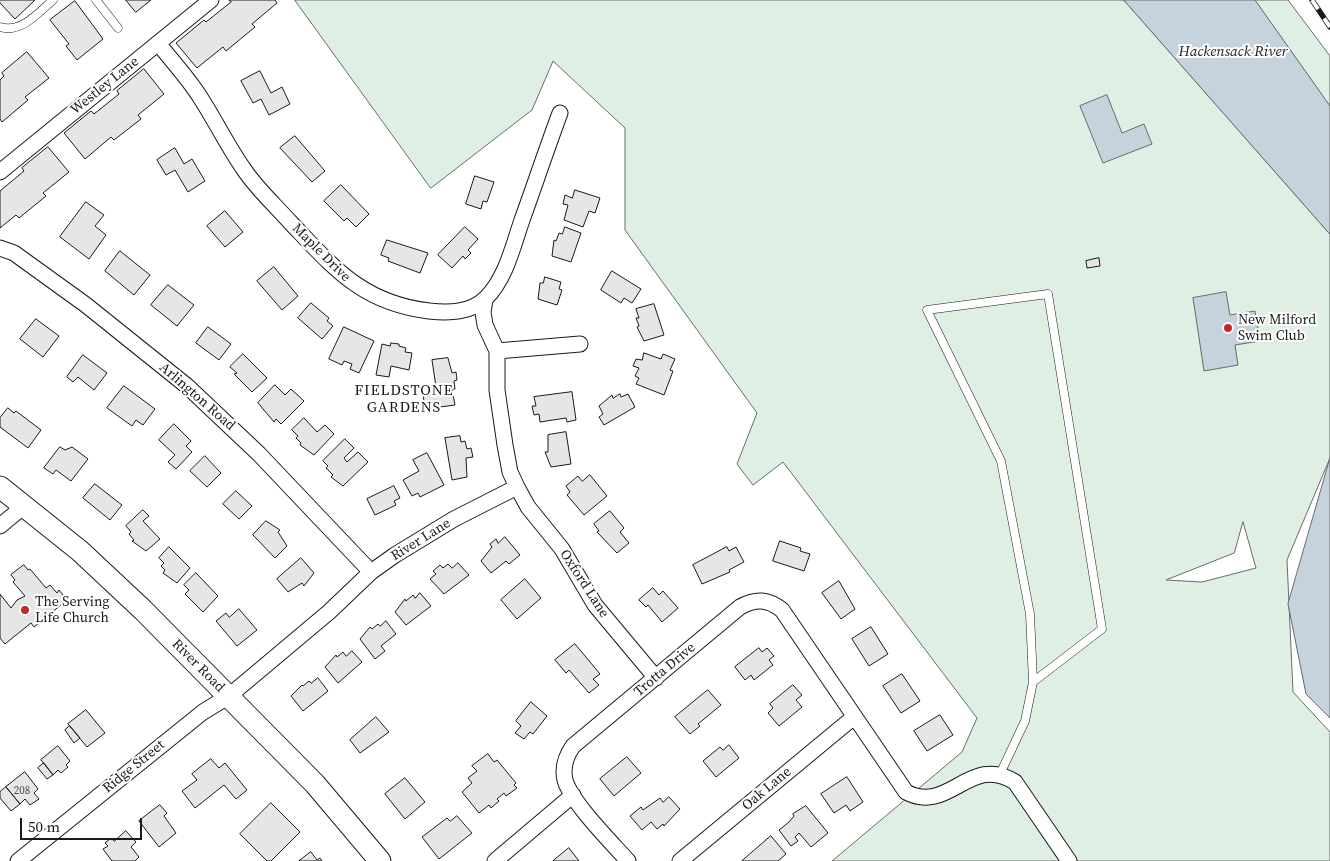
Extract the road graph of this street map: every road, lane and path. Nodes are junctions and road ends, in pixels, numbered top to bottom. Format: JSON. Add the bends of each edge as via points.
{"nodes":[{"id":1,"x":53,"y":0,"type":"edge"},
{"id":2,"x":96,"y":0,"type":"edge"},
{"id":3,"x":211,"y":0,"type":"edge"},
{"id":4,"x":0,"y":27,"type":"edge"},
{"id":5,"x":118,"y":28,"type":"dead end"},
{"id":6,"x":158,"y":43,"type":"junction"},
{"id":7,"x":560,"y":113,"type":"dead end"},
{"id":8,"x":0,"y":172,"type":"edge"},
{"id":9,"x":0,"y":248,"type":"edge"},
{"id":10,"x":485,"y":300,"type":"junction"},
{"id":11,"x":580,"y":344,"type":"dead end"},
{"id":12,"x":497,"y":351,"type":"junction"},
{"id":13,"x":0,"y":487,"type":"edge"},
{"id":14,"x":516,"y":487,"type":"junction"},
{"id":15,"x":24,"y":506,"type":"junction"},
{"id":16,"x":0,"y":526,"type":"edge"},
{"id":17,"x":371,"y":572,"type":"junction"},
{"id":18,"x":656,"y":678,"type":"junction"},
{"id":19,"x":1033,"y":682,"type":"junction"},
{"id":20,"x":229,"y":696,"type":"junction"},
{"id":21,"x":854,"y":717,"type":"junction"},
{"id":22,"x":1000,"y":774,"type":"junction"},
{"id":23,"x":572,"y":795,"type":"junction"},
{"id":24,"x":18,"y":861,"type":"edge"},
{"id":25,"x":380,"y":861,"type":"edge"},
{"id":26,"x":495,"y":861,"type":"edge"},
{"id":27,"x":628,"y":861,"type":"edge"},
{"id":28,"x":680,"y":861,"type":"edge"},
{"id":29,"x":1069,"y":861,"type":"edge"}],
"edges":[{"from":1,"to":4,"type":"lane","via":[[24,24],[15,28]]},
{"from":2,"to":5,"type":"lane"},
{"from":3,"to":6,"type":"street","name":"Westley Lane"},
{"from":6,"to":8,"type":"street","name":"Westley Lane"},
{"from":6,"to":10,"type":"street","name":"Maple Drive","via":[[199,95],[254,184],[337,272],[374,296],[422,310],[466,310]]},
{"from":7,"to":10,"type":"street","name":"Maple Drive","via":[[506,266]]},
{"from":9,"to":17,"type":"street","name":"Arlington Road","via":[[14,253],[86,305],[187,386],[259,454]]},
{"from":10,"to":12,"type":"street","via":[[485,325]]},
{"from":11,"to":12,"type":"street"},
{"from":12,"to":14,"type":"street","via":[[497,390],[510,472]]},
{"from":13,"to":15,"type":"main road","name":"River Road"},
{"from":14,"to":17,"type":"street","name":"River Lane","via":[[429,533]]},
{"from":14,"to":18,"type":"street","name":"Oxford Lane","via":[[562,549],[588,596]]},
{"from":15,"to":16,"type":"street"},
{"from":15,"to":20,"type":"main road","name":"River Road","via":[[102,571]]},
{"from":17,"to":20,"type":"street","name":"River Lane"},
{"from":18,"to":21,"type":"street","name":"Trotta Drive","via":[[740,607],[750,601],[762,600],[774,603],[782,610]]},
{"from":18,"to":23,"type":"street","name":"Trotta Drive","via":[[573,746],[564,768]]},
{"from":19,"to":19,"type":"lane","via":[[1102,629],[1048,294],[927,310],[1001,461],[1030,614]]},
{"from":19,"to":22,"type":"lane","via":[[1025,720]]},
{"from":20,"to":24,"type":"street","name":"Ridge Street","via":[[203,712]]},
{"from":20,"to":25,"type":"main road","name":"River Road","via":[[315,784]]},
{"from":21,"to":22,"type":"street","name":"Trotta Drive","via":[[901,786],[913,796],[931,798],[982,774]]},
{"from":21,"to":28,"type":"street","name":"Oak Lane"},
{"from":22,"to":29,"type":"street","via":[[1015,782]]},
{"from":23,"to":26,"type":"street"},
{"from":23,"to":27,"type":"street"}]}
